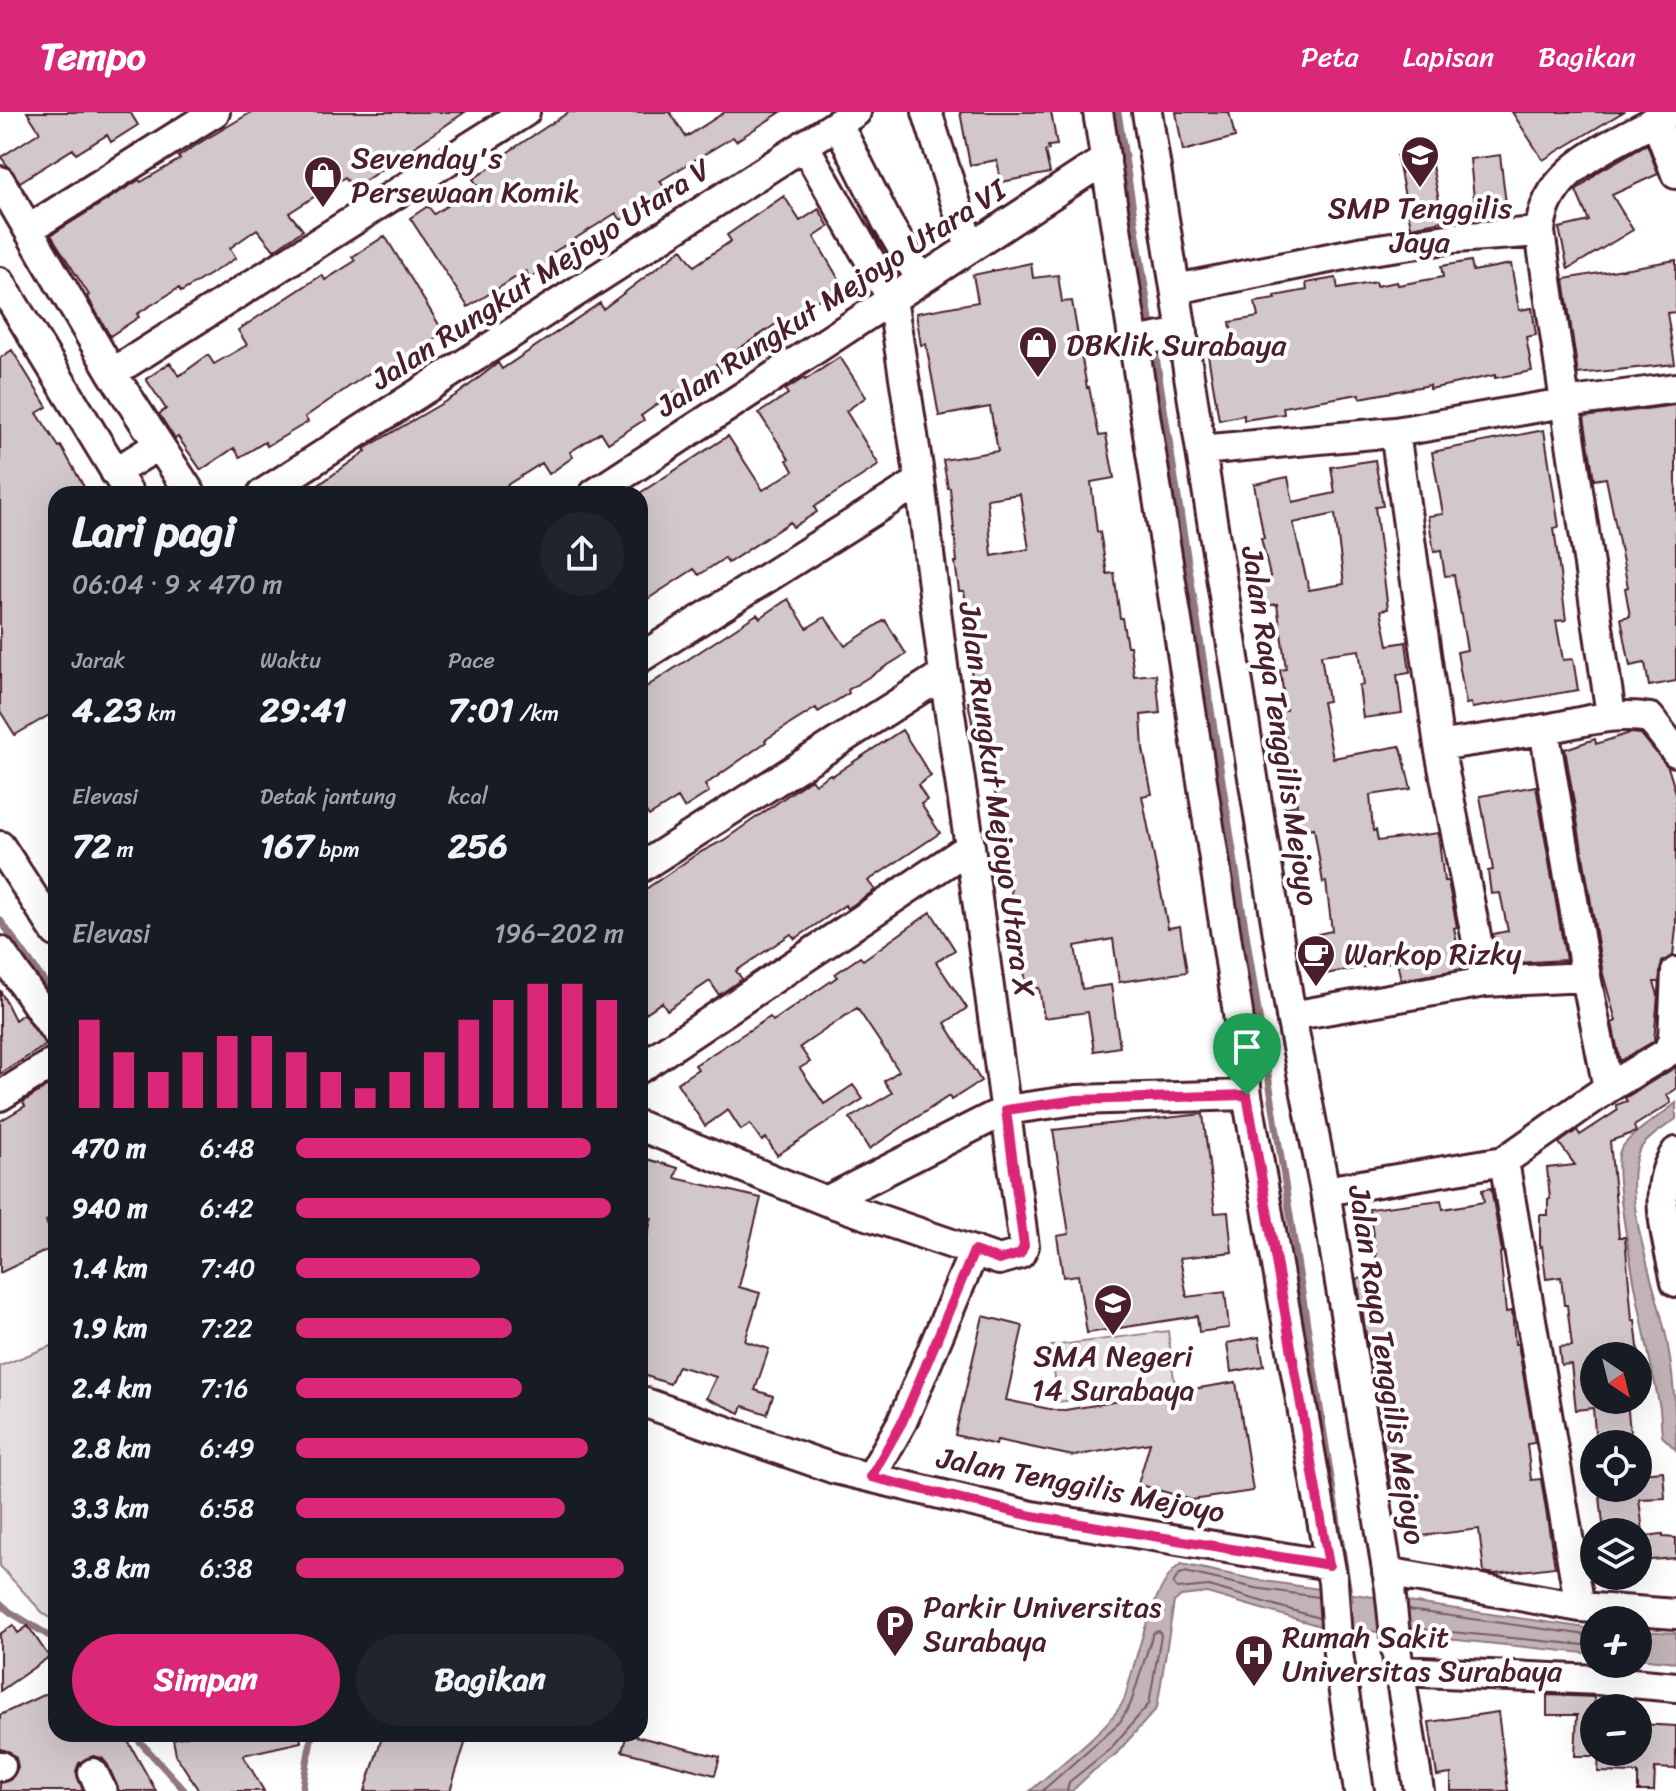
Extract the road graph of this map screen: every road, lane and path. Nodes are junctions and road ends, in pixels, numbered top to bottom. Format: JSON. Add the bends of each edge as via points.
{"nodes":[{"id":1,"x":215,"y":112,"type":"edge"},
{"id":2,"x":525,"y":112,"type":"edge"},
{"id":3,"x":927,"y":112,"type":"edge"},
{"id":4,"x":1098,"y":112,"type":"edge"},
{"id":5,"x":1147,"y":112,"type":"edge"},
{"id":6,"x":1663,"y":116,"type":"edge"},
{"id":7,"x":847,"y":118,"type":"edge"},
{"id":8,"x":804,"y":145,"type":"junction"},
{"id":9,"x":1106,"y":159,"type":"junction"},
{"id":10,"x":1676,"y":174,"type":"edge"},
{"id":11,"x":0,"y":181,"type":"edge"},
{"id":12,"x":29,"y":229,"type":"junction"},
{"id":13,"x":1540,"y":232,"type":"junction"},
{"id":14,"x":970,"y":248,"type":"junction"},
{"id":15,"x":921,"y":280,"type":"junction"},
{"id":16,"x":0,"y":282,"type":"edge"},
{"id":17,"x":1176,"y":289,"type":"junction"},
{"id":18,"x":892,"y":299,"type":"junction"},
{"id":19,"x":1178,"y":334,"type":"junction"},
{"id":20,"x":1139,"y":341,"type":"junction"},
{"id":21,"x":112,"y":373,"type":"junction"},
{"id":22,"x":1676,"y":388,"type":"edge"},
{"id":23,"x":1564,"y":403,"type":"junction"},
{"id":24,"x":1395,"y":432,"type":"junction"},
{"id":25,"x":159,"y":445,"type":"junction"},
{"id":26,"x":1201,"y":450,"type":"junction"},
{"id":27,"x":920,"y":481,"type":"junction"},
{"id":28,"x":122,"y":483,"type":"edge"},
{"id":29,"x":186,"y":486,"type":"edge"},
{"id":30,"x":274,"y":486,"type":"edge"},
{"id":31,"x":606,"y":486,"type":"edge"},
{"id":32,"x":648,"y":653,"type":"edge"},
{"id":33,"x":944,"y":674,"type":"junction"},
{"id":34,"x":1611,"y":715,"type":"junction"},
{"id":35,"x":1544,"y":729,"type":"junction"},
{"id":36,"x":1439,"y":746,"type":"junction"},
{"id":37,"x":1676,"y":752,"type":"edge"},
{"id":38,"x":0,"y":846,"type":"edge"},
{"id":39,"x":970,"y":847,"type":"junction"},
{"id":40,"x":648,"y":863,"type":"edge"},
{"id":41,"x":48,"y":920,"type":"edge"},
{"id":42,"x":0,"y":951,"type":"edge"},
{"id":43,"x":1586,"y":977,"type":"junction"},
{"id":44,"x":1485,"y":982,"type":"junction"},
{"id":45,"x":1675,"y":989,"type":"edge"},
{"id":46,"x":1291,"y":1016,"type":"junction"},
{"id":47,"x":48,"y":1020,"type":"edge"},
{"id":48,"x":648,"y":1063,"type":"edge"},
{"id":49,"x":48,"y":1066,"type":"edge"},
{"id":50,"x":1608,"y":1088,"type":"junction"},
{"id":51,"x":1247,"y":1095,"type":"junction"},
{"id":52,"x":0,"y":1096,"type":"edge"},
{"id":53,"x":1006,"y":1110,"type":"junction"},
{"id":54,"x":648,"y":1129,"type":"edge"},
{"id":55,"x":1676,"y":1152,"type":"edge"},
{"id":56,"x":1504,"y":1161,"type":"junction"},
{"id":57,"x":1325,"y":1191,"type":"junction"},
{"id":58,"x":826,"y":1201,"type":"junction"},
{"id":59,"x":986,"y":1256,"type":"junction"},
{"id":60,"x":1676,"y":1282,"type":"edge"},
{"id":61,"x":648,"y":1404,"type":"edge"},
{"id":62,"x":871,"y":1477,"type":"junction"},
{"id":63,"x":1331,"y":1573,"type":"junction"},
{"id":64,"x":1389,"y":1580,"type":"junction"},
{"id":65,"x":1580,"y":1607,"type":"joint"},
{"id":66,"x":1652,"y":1612,"type":"edge"},
{"id":67,"x":1676,"y":1614,"type":"edge"},
{"id":68,"x":1398,"y":1663,"type":"junction"},
{"id":69,"x":1676,"y":1687,"type":"edge"},
{"id":70,"x":1359,"y":1791,"type":"edge"},
{"id":71,"x":1419,"y":1791,"type":"edge"}],
"edges":[{"from":1,"to":12,"type":"street"},
{"from":2,"to":21,"type":"street"},
{"from":3,"to":14,"type":"street"},
{"from":4,"to":9,"type":"street"},
{"from":5,"to":17,"type":"street","name":"Jalan Raya Tenggilis Mejoyo"},
{"from":6,"to":10,"type":"street"},
{"from":6,"to":13,"type":"street","via":[[1571,170],[1541,213]]},
{"from":7,"to":8,"type":"street","name":"Jalan Rungkut Mejoyo Utara V"},
{"from":7,"to":15,"type":"street","via":[[887,222]]},
{"from":8,"to":18,"type":"street"},
{"from":8,"to":30,"type":"street","name":"Jalan Rungkut Mejoyo Utara V"},
{"from":9,"to":14,"type":"street","name":"Jalan Rungkut Mejoyo Utara VI"},
{"from":9,"to":20,"type":"street"},
{"from":11,"to":12,"type":"street"},
{"from":12,"to":21,"type":"street"},
{"from":13,"to":17,"type":"street","via":[[1364,251]]},
{"from":13,"to":23,"type":"street"},
{"from":14,"to":15,"type":"street","name":"Jalan Rungkut Mejoyo Utara VI"},
{"from":15,"to":18,"type":"street","name":"Jalan Rungkut Mejoyo Utara VI"},
{"from":16,"to":28,"type":"street"},
{"from":17,"to":19,"type":"street","name":"Jalan Raya Tenggilis Mejoyo"},
{"from":18,"to":27,"type":"street","name":"Jalan Rungkut Mejoyo Utara X"},
{"from":18,"to":31,"type":"street","name":"Jalan Rungkut Mejoyo Utara VI"},
{"from":19,"to":20,"type":"street"},
{"from":19,"to":26,"type":"street","name":"Jalan Raya Tenggilis Mejoyo"},
{"from":20,"to":51,"type":"street"},
{"from":21,"to":25,"type":"street"},
{"from":22,"to":23,"type":"street"},
{"from":23,"to":24,"type":"street"},
{"from":23,"to":34,"type":"street"},
{"from":24,"to":26,"type":"street"},
{"from":24,"to":36,"type":"street"},
{"from":25,"to":28,"type":"street"},
{"from":25,"to":29,"type":"street"},
{"from":26,"to":46,"type":"street","name":"Jalan Raya Tenggilis Mejoyo"},
{"from":27,"to":32,"type":"street"},
{"from":27,"to":33,"type":"street","name":"Jalan Rungkut Mejoyo Utara X"},
{"from":33,"to":39,"type":"street","name":"Jalan Rungkut Mejoyo Utara X"},
{"from":33,"to":40,"type":"street"},
{"from":34,"to":35,"type":"street"},
{"from":34,"to":37,"type":"street","via":[[1650,718]]},
{"from":35,"to":36,"type":"street"},
{"from":35,"to":43,"type":"street"},
{"from":36,"to":44,"type":"street"},
{"from":38,"to":41,"type":"street"},
{"from":39,"to":48,"type":"street"},
{"from":39,"to":53,"type":"street","name":"Jalan Rungkut Mejoyo Utara X"},
{"from":42,"to":47,"type":"street"},
{"from":43,"to":44,"type":"street"},
{"from":43,"to":50,"type":"street"},
{"from":44,"to":46,"type":"street"},
{"from":45,"to":50,"type":"street","via":[[1668,1052]]},
{"from":46,"to":57,"type":"street","name":"Jalan Raya Tenggilis Mejoyo"},
{"from":49,"to":52,"type":"street"},
{"from":50,"to":56,"type":"street"},
{"from":51,"to":53,"type":"street","via":[[1076,1100]]},
{"from":51,"to":63,"type":"street"},
{"from":53,"to":58,"type":"street"},
{"from":53,"to":59,"type":"street","name":"Jalan Rungkut Mejoyo Utara X","via":[[1024,1246],[1020,1254]]},
{"from":54,"to":58,"type":"street"},
{"from":55,"to":60,"type":"street","via":[[1666,1166],[1663,1186]]},
{"from":56,"to":57,"type":"street"},
{"from":56,"to":65,"type":"street"},
{"from":57,"to":64,"type":"street","name":"Jalan Raya Tenggilis Mejoyo"},
{"from":58,"to":59,"type":"street"},
{"from":59,"to":62,"type":"street"},
{"from":61,"to":62,"type":"street","name":"Jalan Tenggilis Mejoyo"},
{"from":62,"to":63,"type":"street","name":"Jalan Tenggilis Mejoyo","via":[[1032,1516]]},
{"from":63,"to":70,"type":"street"},
{"from":64,"to":65,"type":"street"},
{"from":64,"to":68,"type":"street","name":"Jalan Raya Tenggilis Mejoyo"},
{"from":66,"to":67,"type":"street"},
{"from":68,"to":69,"type":"street"},
{"from":68,"to":71,"type":"street","name":"Jalan Raya Tenggilis Mejoyo"}]}
